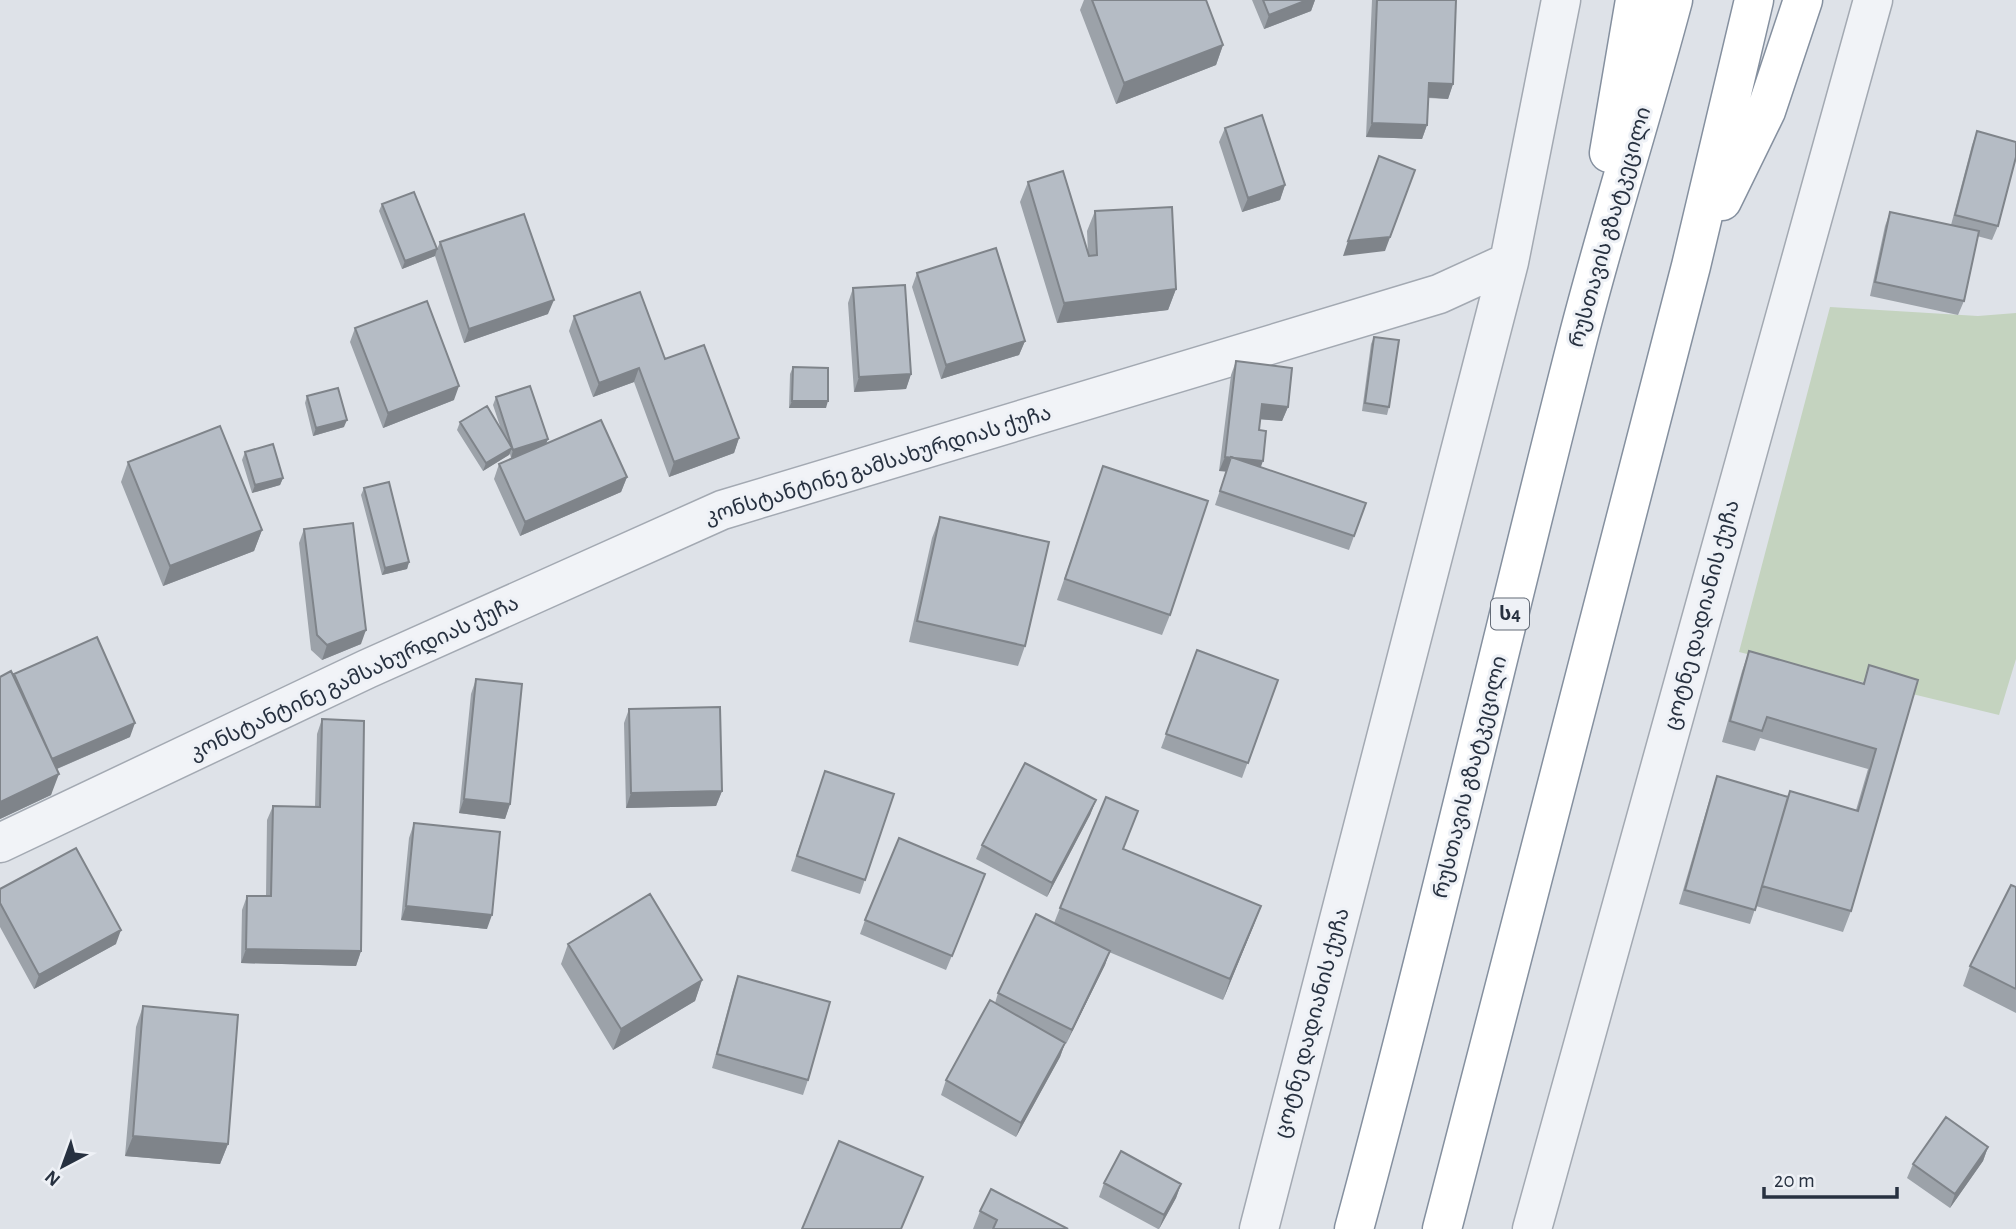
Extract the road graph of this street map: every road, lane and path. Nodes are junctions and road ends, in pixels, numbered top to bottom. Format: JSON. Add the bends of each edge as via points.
{"nodes":[{"id":1,"x":1561,"y":0,"type":"edge"},
{"id":2,"x":1635,"y":0,"type":"edge"},
{"id":3,"x":1673,"y":0,"type":"edge"},
{"id":4,"x":1754,"y":0,"type":"edge"},
{"id":5,"x":1803,"y":0,"type":"edge"},
{"id":6,"x":1872,"y":0,"type":"edge"},
{"id":7,"x":1509,"y":262,"type":"junction"},
{"id":8,"x":1691,"y":266,"type":"junction"},
{"id":9,"x":1579,"y":334,"type":"junction"},
{"id":10,"x":0,"y":843,"type":"edge"},
{"id":11,"x":1259,"y":1229,"type":"edge"},
{"id":12,"x":1354,"y":1229,"type":"edge"},
{"id":13,"x":1442,"y":1229,"type":"edge"},
{"id":14,"x":1532,"y":1229,"type":"edge"}],
"edges":[{"from":1,"to":7,"type":"street","name":"ცოტნე დადიანის ქუჩა"},
{"from":2,"to":9,"type":"highway"},
{"from":3,"to":9,"type":"highway","name":"რუსთავის გზატკეცილი","number":"ს4"},
{"from":4,"to":8,"type":"highway"},
{"from":5,"to":8,"type":"highway","via":[[1766,111]]},
{"from":6,"to":14,"type":"street","name":"ცოტნე დადიანის ქუჩა"},
{"from":7,"to":10,"type":"street","name":"კონსტანტინე გამსახურდიას ქუჩა","via":[[1439,294],[722,510],[367,669]]},
{"from":7,"to":11,"type":"street","name":"ცოტნე დადიანის ქუჩა"},
{"from":8,"to":13,"type":"highway"},
{"from":9,"to":12,"type":"highway","name":"რუსთავის გზატკეცილი","number":"ს4","via":[[1409,1028]]}]}
